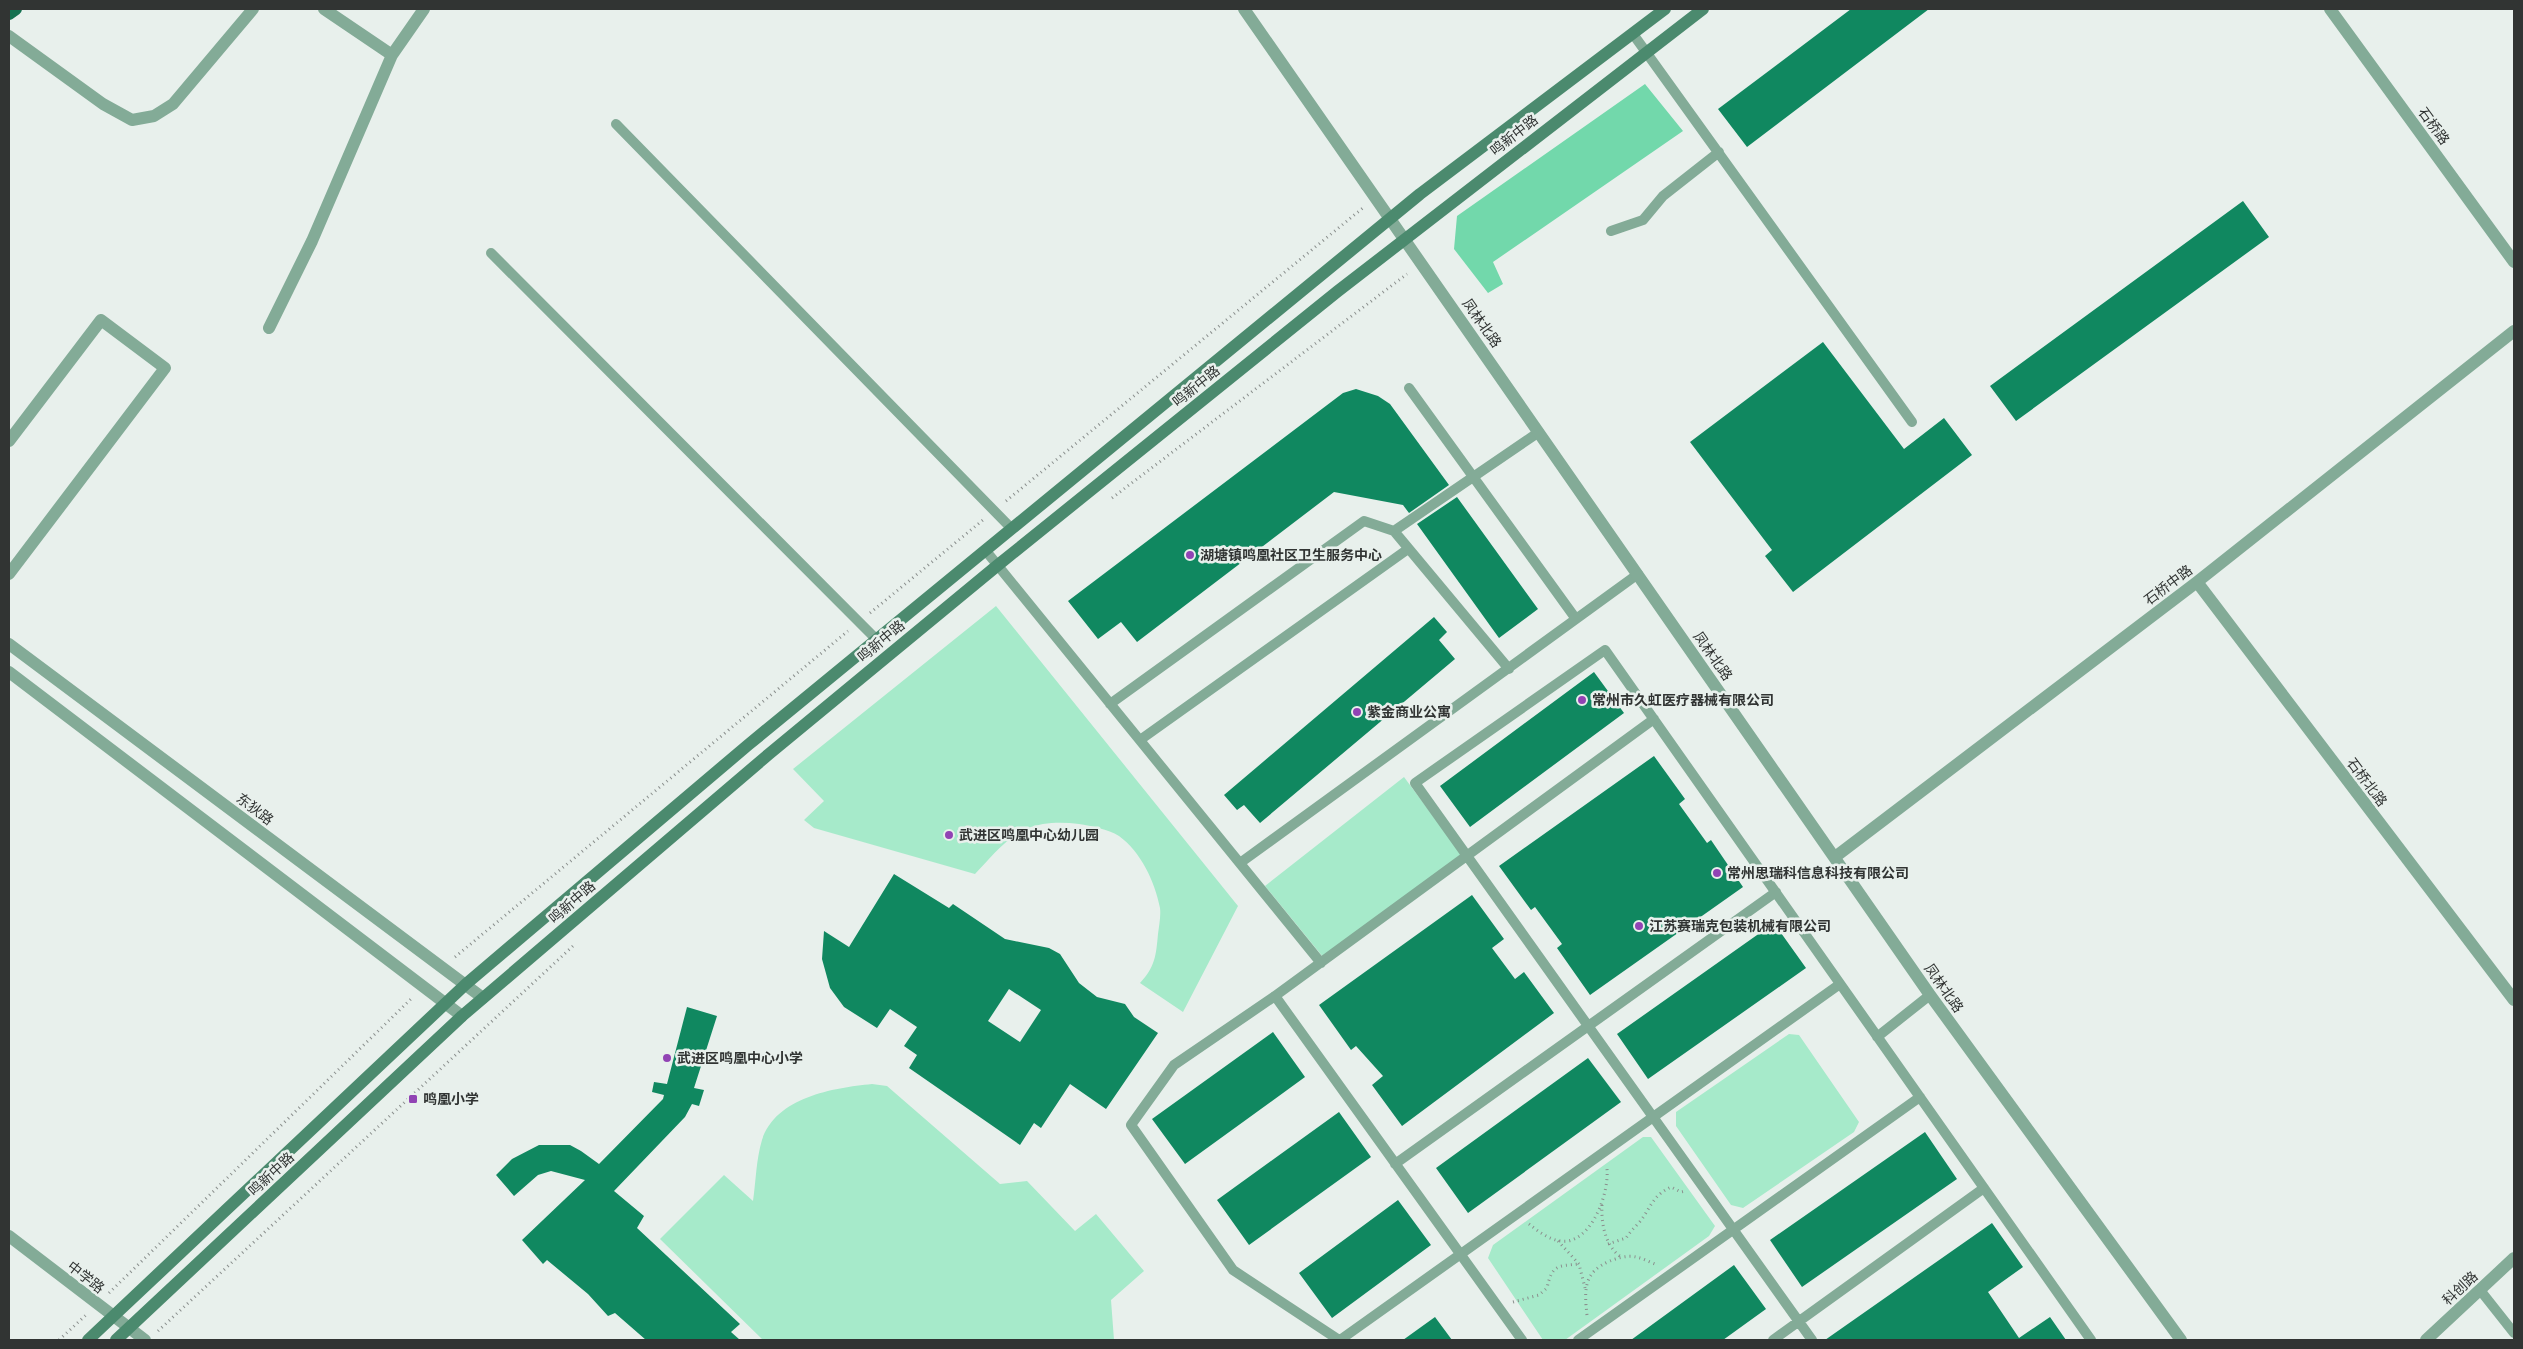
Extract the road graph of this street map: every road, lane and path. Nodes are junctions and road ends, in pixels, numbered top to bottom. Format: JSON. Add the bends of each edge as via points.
{"nodes":[{"id":1,"x":16,"y":9,"type":"edge"},
{"id":2,"x":253,"y":9,"type":"edge"},
{"id":3,"x":324,"y":9,"type":"edge"},
{"id":4,"x":424,"y":9,"type":"edge"},
{"id":5,"x":1244,"y":9,"type":"edge"},
{"id":6,"x":1665,"y":9,"type":"edge"},
{"id":7,"x":1703,"y":9,"type":"edge"},
{"id":8,"x":2330,"y":9,"type":"edge"},
{"id":9,"x":9,"y":14,"type":"edge"},
{"id":10,"x":1633,"y":34,"type":"junction"},
{"id":11,"x":9,"y":36,"type":"edge"},
{"id":12,"x":1647,"y":52,"type":"junction"},
{"id":13,"x":392,"y":55,"type":"junction"},
{"id":14,"x":616,"y":124,"type":"dead end"},
{"id":15,"x":1719,"y":152,"type":"junction"},
{"id":16,"x":1391,"y":219,"type":"junction"},
{"id":17,"x":1611,"y":231,"type":"dead end"},
{"id":18,"x":1405,"y":238,"type":"junction"},
{"id":19,"x":491,"y":253,"type":"dead end"},
{"id":20,"x":2514,"y":262,"type":"edge"},
{"id":21,"x":1422,"y":263,"type":"junction"},
{"id":22,"x":269,"y":328,"type":"dead end"},
{"id":23,"x":2514,"y":331,"type":"edge"},
{"id":24,"x":1409,"y":388,"type":"dead end"},
{"id":25,"x":1912,"y":422,"type":"dead end"},
{"id":26,"x":1539,"y":432,"type":"junction"},
{"id":27,"x":9,"y":442,"type":"edge"},
{"id":28,"x":1473,"y":477,"type":"junction"},
{"id":29,"x":1106,"y":502,"type":"dead end"},
{"id":30,"x":1012,"y":529,"type":"junction"},
{"id":31,"x":1394,"y":531,"type":"junction"},
{"id":32,"x":1408,"y":549,"type":"junction"},
{"id":33,"x":986,"y":551,"type":"junction"},
{"id":34,"x":998,"y":565,"type":"junction"},
{"id":35,"x":9,"y":574,"type":"edge"},
{"id":36,"x":1638,"y":574,"type":"junction"},
{"id":37,"x":2197,"y":582,"type":"junction"},
{"id":38,"x":1576,"y":620,"type":"junction"},
{"id":39,"x":877,"y":640,"type":"junction"},
{"id":40,"x":9,"y":644,"type":"edge"},
{"id":41,"x":1509,"y":669,"type":"junction"},
{"id":42,"x":9,"y":672,"type":"edge"},
{"id":43,"x":1110,"y":704,"type":"junction"},
{"id":44,"x":1654,"y":719,"type":"junction"},
{"id":45,"x":1140,"y":740,"type":"junction"},
{"id":46,"x":1468,"y":857,"type":"junction"},
{"id":47,"x":1835,"y":857,"type":"junction"},
{"id":48,"x":1240,"y":863,"type":"junction"},
{"id":49,"x":1776,"y":892,"type":"junction"},
{"id":50,"x":578,"y":942,"type":"dead end"},
{"id":51,"x":1321,"y":963,"type":"junction"},
{"id":52,"x":466,"y":984,"type":"junction"},
{"id":53,"x":1840,"y":984,"type":"junction"},
{"id":54,"x":1930,"y":995,"type":"junction"},
{"id":55,"x":1275,"y":996,"type":"junction"},
{"id":56,"x":483,"y":998,"type":"junction"},
{"id":57,"x":2514,"y":1000,"type":"edge"},
{"id":58,"x":444,"y":1002,"type":"junction"},
{"id":59,"x":462,"y":1016,"type":"junction"},
{"id":60,"x":1588,"y":1026,"type":"junction"},
{"id":61,"x":1877,"y":1037,"type":"junction"},
{"id":62,"x":1920,"y":1097,"type":"junction"},
{"id":63,"x":1652,"y":1117,"type":"junction"},
{"id":64,"x":1605,"y":1151,"type":"junction"},
{"id":65,"x":1395,"y":1164,"type":"junction"},
{"id":66,"x":1701,"y":1186,"type":"junction"},
{"id":67,"x":1984,"y":1188,"type":"junction"},
{"id":68,"x":1602,"y":1204,"type":"junction"},
{"id":69,"x":1520,"y":1212,"type":"junction"},
{"id":70,"x":1733,"y":1230,"type":"junction"},
{"id":71,"x":9,"y":1236,"type":"edge"},
{"id":72,"x":1557,"y":1240,"type":"junction"},
{"id":73,"x":1608,"y":1244,"type":"junction"},
{"id":74,"x":1460,"y":1254,"type":"junction"},
{"id":75,"x":1621,"y":1258,"type":"junction"},
{"id":76,"x":2514,"y":1258,"type":"edge"},
{"id":77,"x":1579,"y":1264,"type":"junction"},
{"id":78,"x":1675,"y":1271,"type":"junction"},
{"id":79,"x":2480,"y":1290,"type":"junction"},
{"id":80,"x":1586,"y":1291,"type":"junction"},
{"id":81,"x":1501,"y":1310,"type":"junction"},
{"id":82,"x":113,"y":1317,"type":"junction"},
{"id":83,"x":1798,"y":1322,"type":"junction"},
{"id":84,"x":128,"y":1329,"type":"junction"},
{"id":85,"x":1589,"y":1332,"type":"junction"},
{"id":86,"x":2514,"y":1333,"type":"edge"},
{"id":87,"x":150,"y":1337,"type":"edge"},
{"id":88,"x":88,"y":1340,"type":"edge"},
{"id":89,"x":116,"y":1340,"type":"edge"},
{"id":90,"x":1340,"y":1340,"type":"edge"},
{"id":91,"x":1522,"y":1340,"type":"edge"},
{"id":92,"x":1578,"y":1340,"type":"edge"},
{"id":93,"x":1773,"y":1340,"type":"edge"},
{"id":94,"x":1812,"y":1340,"type":"edge"},
{"id":95,"x":2091,"y":1340,"type":"edge"},
{"id":96,"x":2181,"y":1340,"type":"edge"},
{"id":97,"x":2426,"y":1340,"type":"edge"}],
"edges":[{"from":1,"to":9,"type":"main road"},
{"from":2,"to":11,"type":"street","via":[[173,104],[154,116],[132,120],[103,104]]},
{"from":3,"to":13,"type":"street"},
{"from":4,"to":13,"type":"street"},
{"from":5,"to":16,"type":"street","name":"凤林北路"},
{"from":6,"to":10,"type":"main road","name":"鸣新中路"},
{"from":7,"to":12,"type":"main road","name":"鸣新中路"},
{"from":8,"to":20,"type":"street","name":"石桥路"},
{"from":10,"to":12,"type":"lane"},
{"from":10,"to":16,"type":"main road","name":"鸣新中路"},
{"from":12,"to":15,"type":"lane"},
{"from":12,"to":18,"type":"main road","name":"鸣新中路"},
{"from":13,"to":22,"type":"street","via":[[312,241]]},
{"from":14,"to":30,"type":"lane"},
{"from":15,"to":17,"type":"lane","via":[[1662,196],[1643,220]]},
{"from":15,"to":25,"type":"lane"},
{"from":16,"to":18,"type":"street","name":"凤林北路"},
{"from":16,"to":30,"type":"main road","name":"鸣新中路"},
{"from":18,"to":21,"type":"street","name":"凤林北路"},
{"from":18,"to":34,"type":"main road","name":"鸣新中路"},
{"from":19,"to":39,"type":"lane"},
{"from":21,"to":26,"type":"street","name":"凤林北路"},
{"from":21,"to":29,"type":"path"},
{"from":23,"to":37,"type":"street","name":"石桥中路"},
{"from":24,"to":28,"type":"lane"},
{"from":26,"to":28,"type":"lane"},
{"from":26,"to":36,"type":"street","name":"凤林北路"},
{"from":27,"to":35,"type":"street","via":[[101,320],[165,368]]},
{"from":28,"to":31,"type":"lane"},
{"from":28,"to":38,"type":"lane"},
{"from":30,"to":33,"type":"main road","name":"鸣新中路"},
{"from":31,"to":32,"type":"lane"},
{"from":31,"to":43,"type":"lane","via":[[1364,521]]},
{"from":32,"to":41,"type":"lane"},
{"from":32,"to":45,"type":"lane"},
{"from":33,"to":34,"type":"lane"},
{"from":33,"to":39,"type":"main road","name":"鸣新中路"},
{"from":34,"to":43,"type":"lane"},
{"from":34,"to":56,"type":"main road","name":"鸣新中路","via":[[769,754]]},
{"from":36,"to":38,"type":"lane"},
{"from":36,"to":47,"type":"street","name":"凤林北路"},
{"from":37,"to":47,"type":"street","name":"石桥中路"},
{"from":37,"to":57,"type":"street","name":"石桥北路"},
{"from":38,"to":41,"type":"lane"},
{"from":39,"to":52,"type":"main road","name":"鸣新中路"},
{"from":40,"to":52,"type":"street","name":"东狄路"},
{"from":41,"to":48,"type":"lane"},
{"from":42,"to":58,"type":"street"},
{"from":43,"to":45,"type":"lane"},
{"from":44,"to":46,"type":"lane"},
{"from":44,"to":46,"type":"lane","via":[[1605,650],[1415,783]]},
{"from":44,"to":49,"type":"lane"},
{"from":45,"to":48,"type":"lane"},
{"from":46,"to":51,"type":"lane"},
{"from":46,"to":60,"type":"lane"},
{"from":47,"to":54,"type":"street","name":"凤林北路"},
{"from":48,"to":51,"type":"lane"},
{"from":49,"to":53,"type":"lane"},
{"from":49,"to":60,"type":"lane"},
{"from":50,"to":87,"type":"path"},
{"from":51,"to":55,"type":"lane"},
{"from":52,"to":56,"type":"street","name":"东狄路"},
{"from":52,"to":58,"type":"main road","name":"鸣新中路"},
{"from":53,"to":61,"type":"lane"},
{"from":53,"to":63,"type":"lane"},
{"from":54,"to":61,"type":"lane"},
{"from":54,"to":96,"type":"street","name":"凤林北路"},
{"from":55,"to":65,"type":"lane"},
{"from":55,"to":90,"type":"lane","via":[[1174,1065],[1131,1125],[1233,1270]]},
{"from":56,"to":59,"type":"main road","name":"鸣新中路"},
{"from":58,"to":59,"type":"street"},
{"from":58,"to":82,"type":"main road","name":"鸣新中路"},
{"from":59,"to":84,"type":"main road","name":"鸣新中路"},
{"from":60,"to":63,"type":"lane"},
{"from":60,"to":65,"type":"lane"},
{"from":61,"to":62,"type":"lane"},
{"from":62,"to":67,"type":"lane"},
{"from":62,"to":70,"type":"lane"},
{"from":63,"to":64,"type":"lane"},
{"from":63,"to":66,"type":"lane"},
{"from":64,"to":68,"type":"path","via":[[1608,1180]]},
{"from":64,"to":69,"type":"lane"},
{"from":65,"to":74,"type":"lane"},
{"from":66,"to":70,"type":"lane"},
{"from":66,"to":73,"type":"path","via":[[1681,1192],[1671,1187],[1661,1192],[1626,1238]]},
{"from":67,"to":83,"type":"lane"},
{"from":67,"to":95,"type":"lane"},
{"from":68,"to":72,"type":"path","via":[[1580,1235],[1567,1241]]},
{"from":68,"to":73,"type":"path"},
{"from":69,"to":72,"type":"path","via":[[1542,1234]]},
{"from":69,"to":74,"type":"lane"},
{"from":70,"to":78,"type":"lane"},
{"from":70,"to":83,"type":"lane"},
{"from":71,"to":82,"type":"street","name":"中学路"},
{"from":72,"to":77,"type":"path"},
{"from":73,"to":75,"type":"path"},
{"from":74,"to":81,"type":"lane"},
{"from":74,"to":90,"type":"lane"},
{"from":75,"to":78,"type":"path","via":[[1635,1256]]},
{"from":75,"to":80,"type":"path","via":[[1598,1266],[1590,1273]]},
{"from":76,"to":79,"type":"street","name":"科创路"},
{"from":77,"to":80,"type":"path"},
{"from":77,"to":81,"type":"path","via":[[1556,1267],[1550,1274],[1547,1288],[1539,1295],[1516,1300]]},
{"from":78,"to":85,"type":"lane"},
{"from":79,"to":86,"type":"lane"},
{"from":79,"to":97,"type":"street","name":"科创路"},
{"from":80,"to":85,"type":"path"},
{"from":81,"to":91,"type":"lane"},
{"from":82,"to":84,"type":"street","name":"中学路"},
{"from":82,"to":88,"type":"main road","name":"鸣新中路"},
{"from":83,"to":93,"type":"lane"},
{"from":83,"to":94,"type":"lane"},
{"from":84,"to":87,"type":"street","name":"中学路"},
{"from":84,"to":89,"type":"main road","name":"鸣新中路"},
{"from":85,"to":92,"type":"lane"}]}
